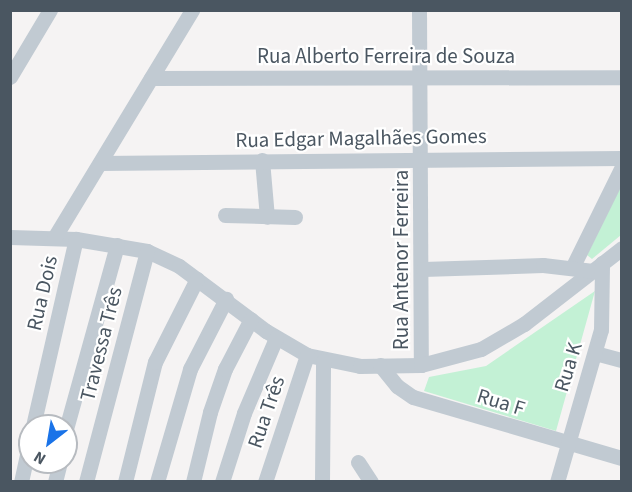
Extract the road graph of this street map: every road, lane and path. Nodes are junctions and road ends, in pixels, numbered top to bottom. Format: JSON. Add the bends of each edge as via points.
{"nodes":[{"id":1,"x":50,"y":10,"type":"edge"},
{"id":2,"x":192,"y":10,"type":"edge"},
{"id":3,"x":419,"y":10,"type":"edge"},
{"id":4,"x":16,"y":55,"type":"edge"},
{"id":5,"x":419,"y":76,"type":"junction"},
{"id":6,"x":10,"y":77,"type":"edge"},
{"id":7,"x":621,"y":77,"type":"edge"},
{"id":8,"x":151,"y":78,"type":"junction"},
{"id":9,"x":422,"y":157,"type":"junction"},
{"id":10,"x":621,"y":158,"type":"edge"},
{"id":11,"x":262,"y":160,"type":"junction"},
{"id":12,"x":100,"y":163,"type":"junction"},
{"id":13,"x":621,"y":167,"type":"edge"},
{"id":14,"x":225,"y":215,"type":"dead end"},
{"id":15,"x":267,"y":217,"type":"junction"},
{"id":16,"x":295,"y":217,"type":"dead end"},
{"id":17,"x":10,"y":237,"type":"edge"},
{"id":18,"x":54,"y":238,"type":"junction"},
{"id":19,"x":76,"y":239,"type":"junction"},
{"id":20,"x":117,"y":244,"type":"junction"},
{"id":21,"x":621,"y":248,"type":"edge"},
{"id":22,"x":147,"y":251,"type":"junction"},
{"id":23,"x":597,"y":267,"type":"junction"},
{"id":24,"x":572,"y":268,"type":"junction"},
{"id":25,"x":423,"y":269,"type":"junction"},
{"id":26,"x":197,"y":279,"type":"junction"},
{"id":27,"x":226,"y":299,"type":"junction"},
{"id":28,"x":251,"y":319,"type":"junction"},
{"id":29,"x":276,"y":338,"type":"junction"},
{"id":30,"x":596,"y":353,"type":"junction"},
{"id":31,"x":307,"y":355,"type":"junction"},
{"id":32,"x":621,"y":360,"type":"edge"},
{"id":33,"x":323,"y":361,"type":"junction"},
{"id":34,"x":380,"y":365,"type":"junction"},
{"id":35,"x":421,"y":365,"type":"junction"},
{"id":36,"x":36,"y":414,"type":"edge"},
{"id":37,"x":70,"y":414,"type":"edge"},
{"id":38,"x":567,"y":444,"type":"junction"},
{"id":39,"x":621,"y":458,"type":"edge"},
{"id":40,"x":358,"y":462,"type":"dead end"},
{"id":41,"x":86,"y":482,"type":"edge"},
{"id":42,"x":125,"y":482,"type":"edge"},
{"id":43,"x":157,"y":482,"type":"edge"},
{"id":44,"x":193,"y":482,"type":"edge"},
{"id":45,"x":222,"y":482,"type":"edge"},
{"id":46,"x":265,"y":482,"type":"edge"},
{"id":47,"x":322,"y":482,"type":"edge"},
{"id":48,"x":371,"y":482,"type":"edge"},
{"id":49,"x":557,"y":482,"type":"edge"}],
"edges":[{"from":1,"to":4,"type":"street"},
{"from":2,"to":8,"type":"street"},
{"from":3,"to":5,"type":"street","name":"Rua Antenor Ferreira"},
{"from":4,"to":6,"type":"street"},
{"from":5,"to":7,"type":"street","name":"Rua Alberto Ferreira de Souza"},
{"from":5,"to":8,"type":"street","name":"Rua Alberto Ferreira de Souza"},
{"from":5,"to":9,"type":"street","name":"Rua Antenor Ferreira"},
{"from":8,"to":12,"type":"street"},
{"from":9,"to":10,"type":"street","name":"Rua Edgar Magalhães Gomes"},
{"from":9,"to":11,"type":"street","name":"Rua Edgar Magalhães Gomes"},
{"from":9,"to":25,"type":"street","name":"Rua Antenor Ferreira"},
{"from":11,"to":12,"type":"street","name":"Rua Edgar Magalhães Gomes"},
{"from":11,"to":15,"type":"street"},
{"from":12,"to":18,"type":"street"},
{"from":13,"to":24,"type":"street"},
{"from":14,"to":15,"type":"street"},
{"from":15,"to":16,"type":"street"},
{"from":17,"to":18,"type":"street"},
{"from":18,"to":19,"type":"street"},
{"from":19,"to":20,"type":"street"},
{"from":19,"to":36,"type":"street","name":"Rua Dois"},
{"from":20,"to":22,"type":"street"},
{"from":20,"to":37,"type":"street"},
{"from":21,"to":23,"type":"street"},
{"from":22,"to":26,"type":"street"},
{"from":22,"to":41,"type":"street","name":"Travessa Três"},
{"from":23,"to":24,"type":"street"},
{"from":23,"to":30,"type":"street","name":"Rua K","via":[[604,305]]},
{"from":23,"to":35,"type":"street","via":[[505,336],[465,355]]},
{"from":24,"to":25,"type":"street","via":[[543,265]]},
{"from":25,"to":35,"type":"street","name":"Rua Antenor Ferreira"},
{"from":26,"to":27,"type":"street"},
{"from":26,"to":42,"type":"street","via":[[154,362]]},
{"from":27,"to":28,"type":"street"},
{"from":27,"to":43,"type":"street","via":[[190,369]]},
{"from":28,"to":29,"type":"street"},
{"from":28,"to":44,"type":"street","via":[[225,369]]},
{"from":29,"to":31,"type":"street"},
{"from":29,"to":45,"type":"street","via":[[244,413]]},
{"from":30,"to":32,"type":"street"},
{"from":30,"to":38,"type":"street","name":"Rua K"},
{"from":31,"to":33,"type":"street"},
{"from":31,"to":46,"type":"street","name":"Rua Três"},
{"from":33,"to":34,"type":"street"},
{"from":33,"to":47,"type":"street"},
{"from":34,"to":35,"type":"street"},
{"from":34,"to":38,"type":"street","name":"Rua F","via":[[397,386],[413,397]]},
{"from":38,"to":39,"type":"street","name":"Rua F"},
{"from":38,"to":49,"type":"street","name":"Rua K"},
{"from":40,"to":48,"type":"street"}]}
